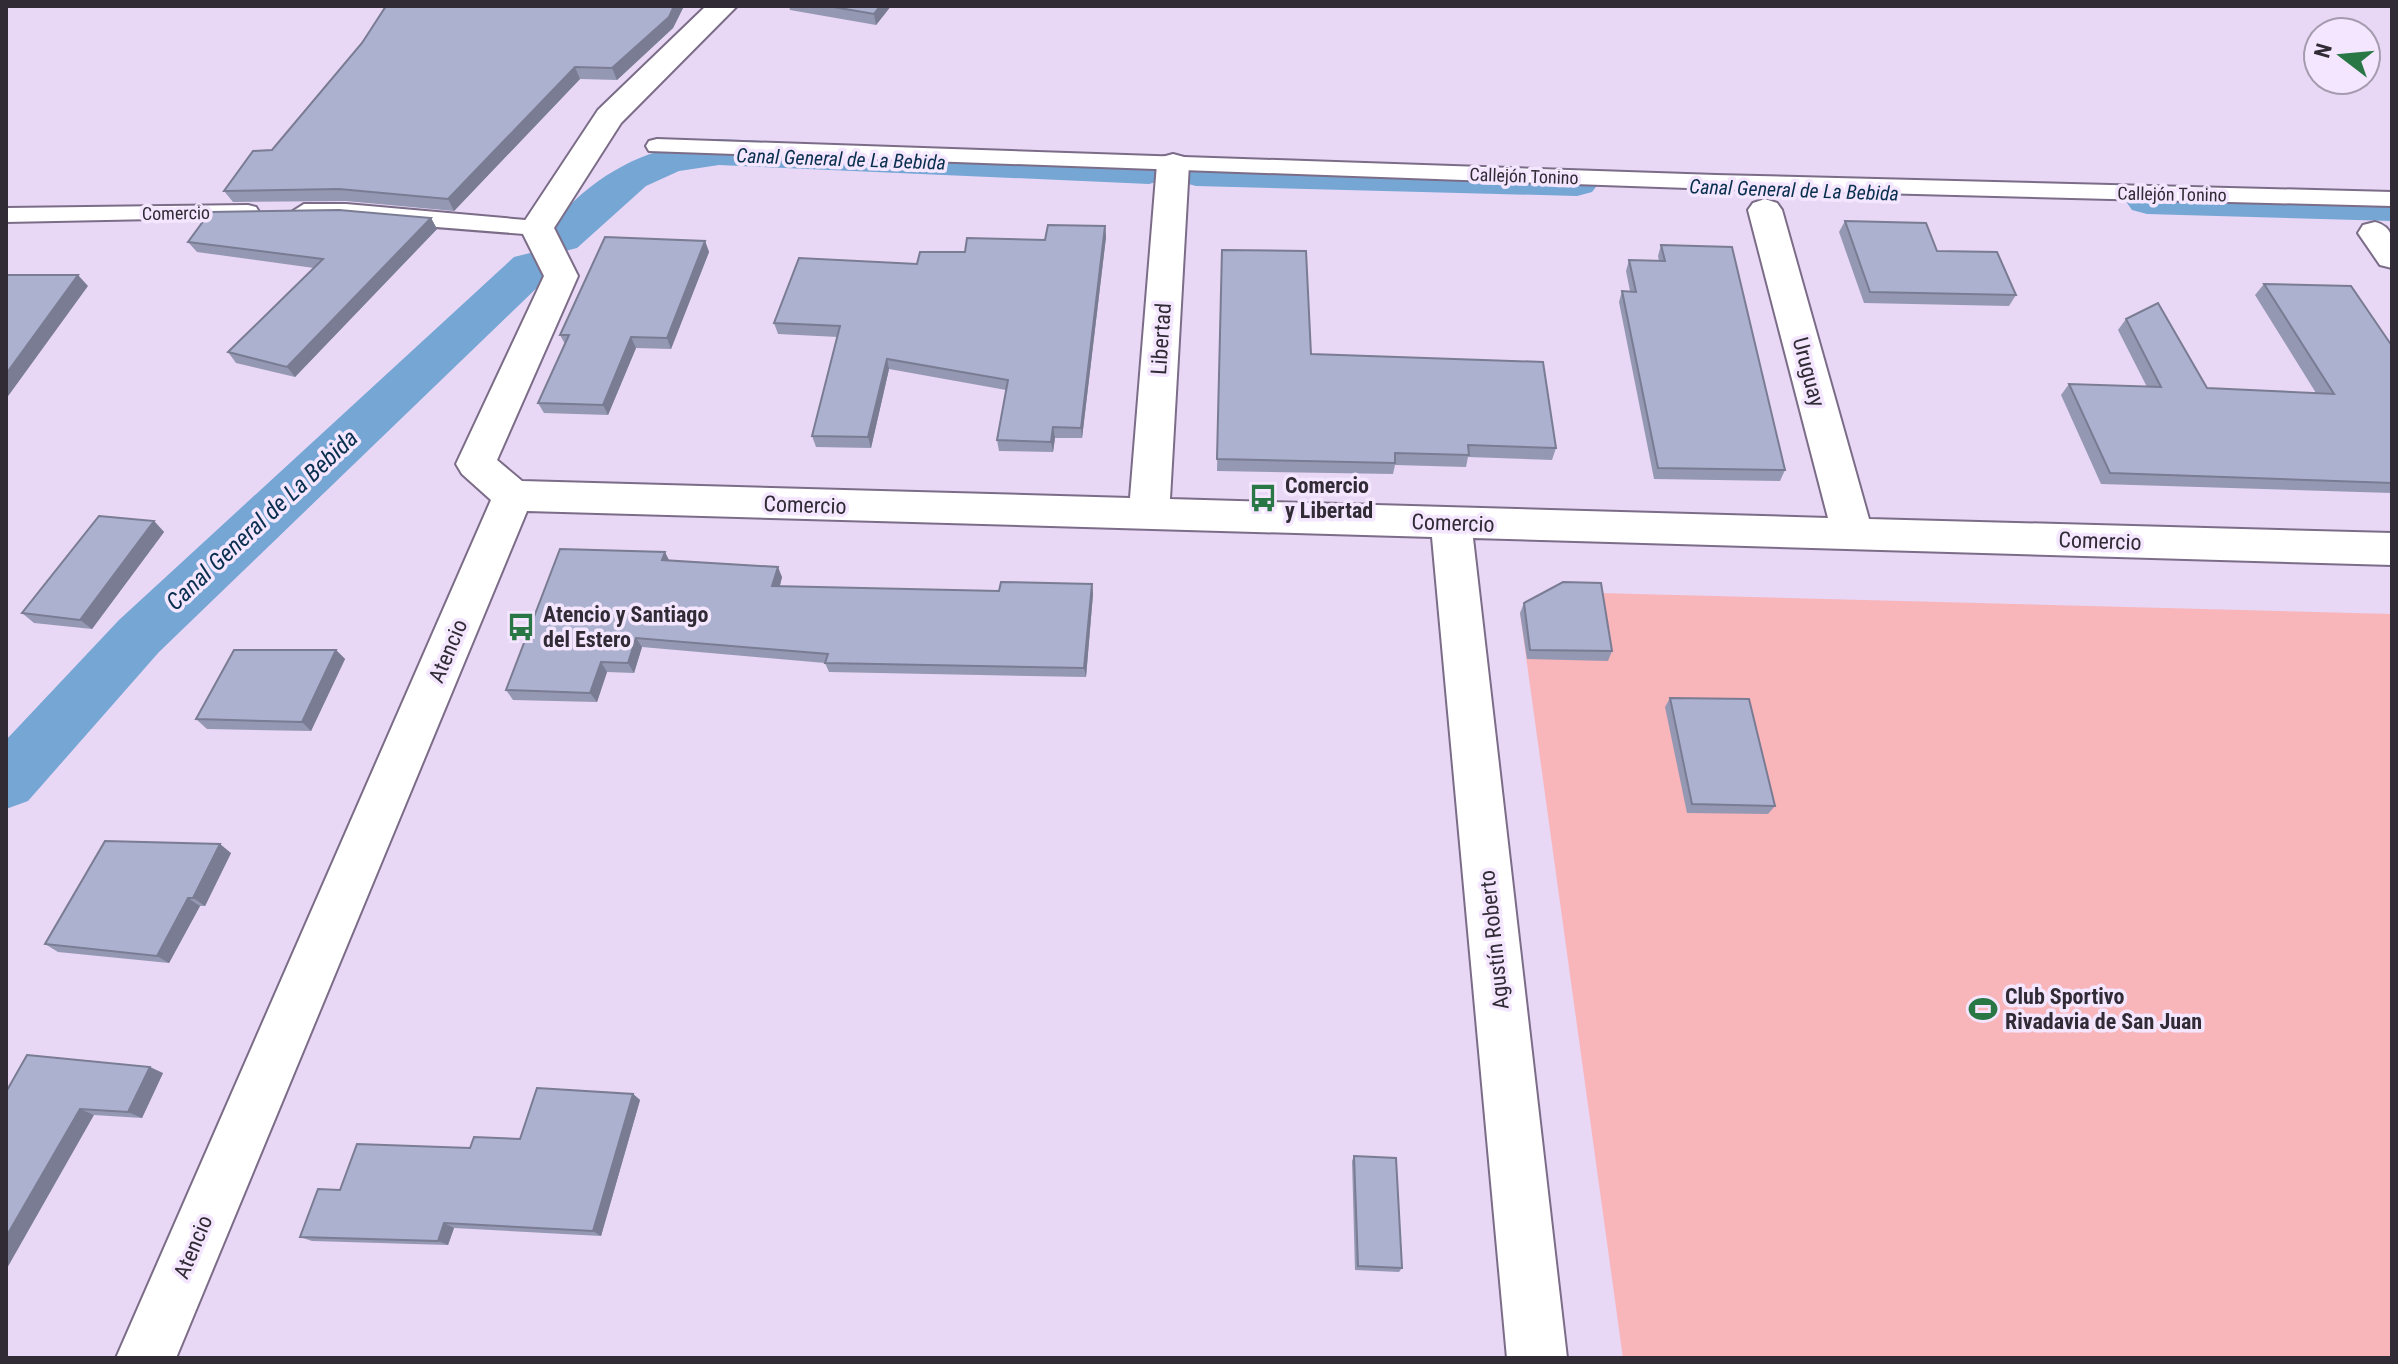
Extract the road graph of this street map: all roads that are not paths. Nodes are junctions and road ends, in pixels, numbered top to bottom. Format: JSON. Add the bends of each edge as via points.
{"nodes":[{"id":1,"x":723,"y":6,"type":"edge"},
{"id":2,"x":657,"y":146,"type":"dead end"},
{"id":3,"x":1173,"y":164,"type":"junction"},
{"id":4,"x":2392,"y":199,"type":"edge"},
{"id":5,"x":1765,"y":210,"type":"dead end"},
{"id":6,"x":6,"y":215,"type":"edge"},
{"id":7,"x":537,"y":228,"type":"junction"},
{"id":8,"x":513,"y":496,"type":"junction"},
{"id":9,"x":1149,"y":514,"type":"junction"},
{"id":10,"x":1451,"y":523,"type":"junction"},
{"id":11,"x":1853,"y":534,"type":"junction"},
{"id":12,"x":2392,"y":549,"type":"edge"},
{"id":13,"x":146,"y":1358,"type":"edge"},
{"id":14,"x":1537,"y":1358,"type":"edge"}],
"edges":[{"from":1,"to":7,"type":"street","via":[[609,117]]},
{"from":2,"to":3,"type":"lane","name":"Callejón Tonino"},
{"from":3,"to":4,"type":"lane","name":"Callejón Tonino"},
{"from":3,"to":9,"type":"street","name":"Libertad"},
{"from":5,"to":11,"type":"street","name":"Uruguay"},
{"from":6,"to":7,"type":"lane","name":"Comercio","via":[[346,211]]},
{"from":7,"to":8,"type":"street","via":[[561,276],[476,464]]},
{"from":8,"to":9,"type":"street","name":"Comercio"},
{"from":8,"to":13,"type":"street","name":"Atencio"},
{"from":9,"to":10,"type":"street","name":"Comercio"},
{"from":10,"to":11,"type":"street","name":"Comercio"},
{"from":10,"to":14,"type":"street","name":"Agustín Roberto"},
{"from":11,"to":12,"type":"street","name":"Comercio"}]}
